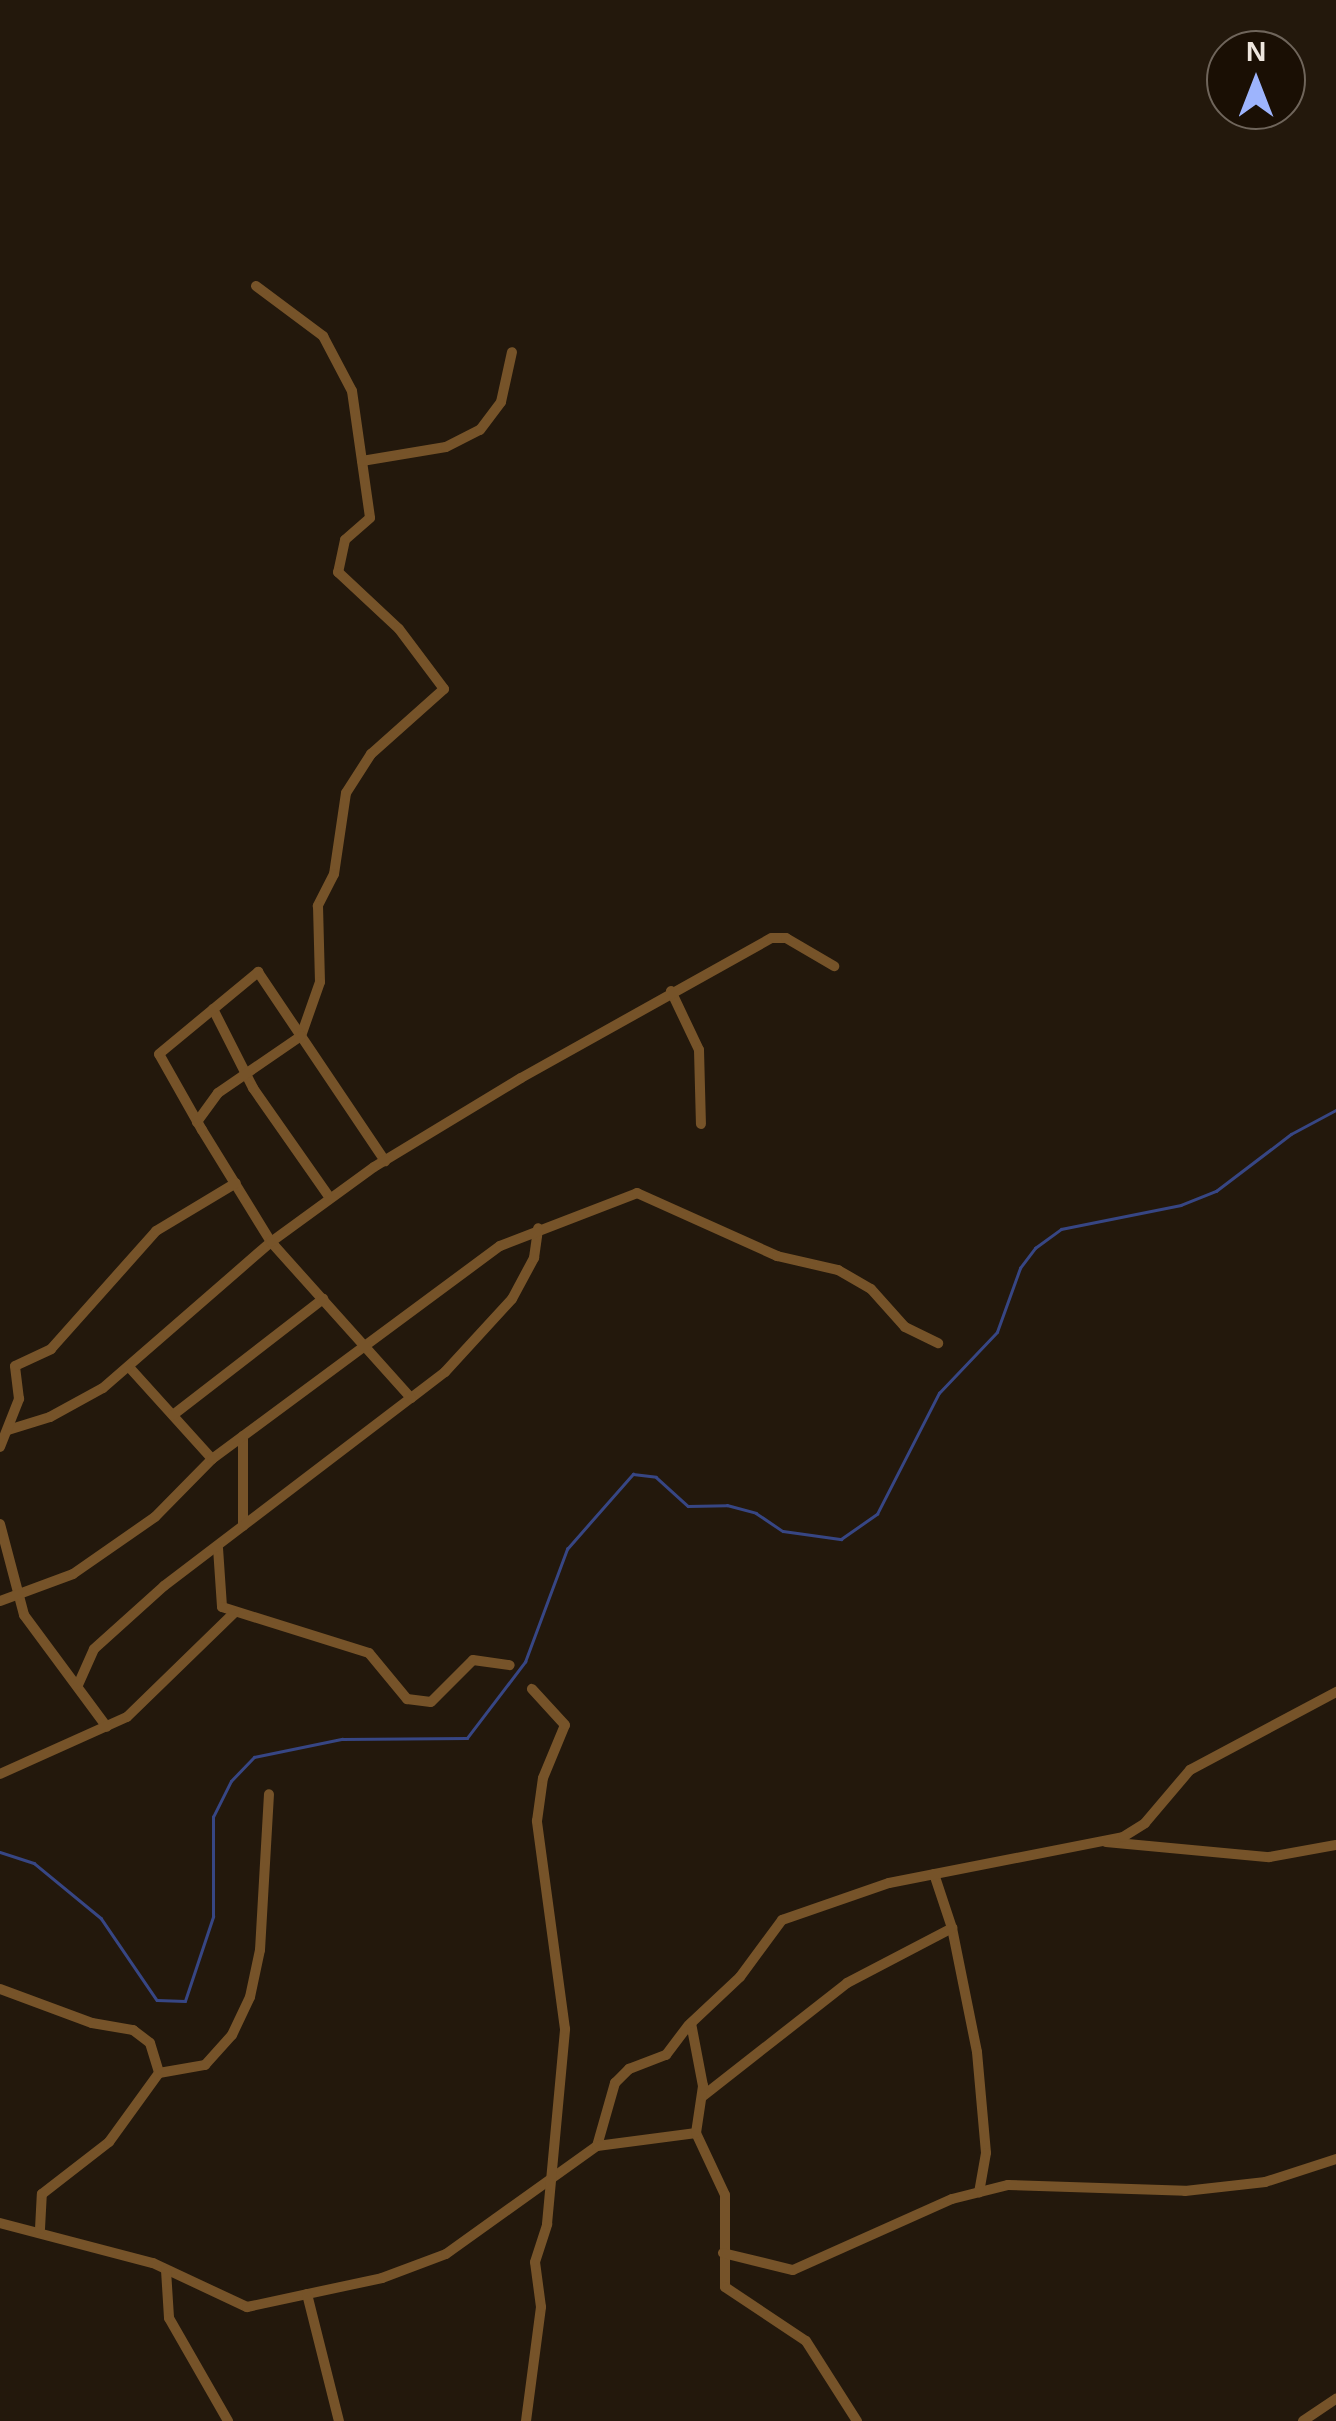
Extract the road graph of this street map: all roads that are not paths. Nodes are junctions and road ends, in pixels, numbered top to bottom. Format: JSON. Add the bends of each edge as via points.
{"nodes":[{"id":1,"x":256,"y":286,"type":"dead end"},
{"id":2,"x":512,"y":352,"type":"dead end"},
{"id":3,"x":362,"y":461,"type":"junction"},
{"id":4,"x":834,"y":966,"type":"dead end"},
{"id":5,"x":672,"y":992,"type":"junction"},
{"id":6,"x":213,"y":1009,"type":"junction"},
{"id":7,"x":301,"y":1036,"type":"junction"},
{"id":8,"x":248,"y":1072,"type":"junction"},
{"id":9,"x":197,"y":1122,"type":"junction"},
{"id":10,"x":701,"y":1124,"type":"dead end"},
{"id":11,"x":385,"y":1160,"type":"junction"},
{"id":12,"x":236,"y":1183,"type":"junction"},
{"id":13,"x":330,"y":1198,"type":"junction"},
{"id":14,"x":538,"y":1228,"type":"junction"},
{"id":15,"x":271,"y":1242,"type":"junction"},
{"id":16,"x":324,"y":1299,"type":"junction"},
{"id":17,"x":938,"y":1343,"type":"dead end"},
{"id":18,"x":366,"y":1346,"type":"junction"},
{"id":19,"x":16,"y":1366,"type":"junction"},
{"id":20,"x":129,"y":1367,"type":"junction"},
{"id":21,"x":0,"y":1371,"type":"edge"},
{"id":22,"x":410,"y":1398,"type":"junction"},
{"id":23,"x":173,"y":1415,"type":"junction"},
{"id":24,"x":8,"y":1430,"type":"junction"},
{"id":25,"x":242,"y":1436,"type":"junction"},
{"id":26,"x":0,"y":1447,"type":"edge"},
{"id":27,"x":212,"y":1458,"type":"junction"},
{"id":28,"x":0,"y":1524,"type":"edge"},
{"id":29,"x":243,"y":1526,"type":"junction"},
{"id":30,"x":218,"y":1548,"type":"junction"},
{"id":31,"x":14,"y":1592,"type":"junction"},
{"id":32,"x":0,"y":1601,"type":"edge"},
{"id":33,"x":234,"y":1613,"type":"junction"},
{"id":34,"x":510,"y":1665,"type":"dead end"},
{"id":35,"x":78,"y":1685,"type":"junction"},
{"id":36,"x":532,"y":1688,"type":"dead end"},
{"id":37,"x":1336,"y":1692,"type":"edge"},
{"id":38,"x":107,"y":1727,"type":"junction"},
{"id":39,"x":0,"y":1774,"type":"edge"},
{"id":40,"x":269,"y":1794,"type":"dead end"},
{"id":41,"x":1106,"y":1842,"type":"junction"},
{"id":42,"x":1336,"y":1844,"type":"edge"},
{"id":43,"x":934,"y":1874,"type":"junction"},
{"id":44,"x":952,"y":1928,"type":"junction"},
{"id":45,"x":0,"y":1990,"type":"edge"},
{"id":46,"x":691,"y":2023,"type":"junction"},
{"id":47,"x":159,"y":2073,"type":"junction"},
{"id":48,"x":703,"y":2096,"type":"junction"},
{"id":49,"x":696,"y":2133,"type":"junction"},
{"id":50,"x":597,"y":2146,"type":"junction"},
{"id":51,"x":1336,"y":2159,"type":"edge"},
{"id":52,"x":552,"y":2172,"type":"junction"},
{"id":53,"x":979,"y":2192,"type":"junction"},
{"id":54,"x":0,"y":2224,"type":"edge"},
{"id":55,"x":40,"y":2229,"type":"junction"},
{"id":56,"x":724,"y":2253,"type":"junction"},
{"id":57,"x":166,"y":2270,"type":"junction"},
{"id":58,"x":307,"y":2294,"type":"junction"},
{"id":59,"x":1336,"y":2400,"type":"edge"},
{"id":60,"x":228,"y":2421,"type":"edge"},
{"id":61,"x":339,"y":2421,"type":"edge"},
{"id":62,"x":526,"y":2421,"type":"edge"},
{"id":63,"x":857,"y":2421,"type":"edge"},
{"id":64,"x":1302,"y":2421,"type":"edge"}],
"edges":[{"from":1,"to":3,"type":"street","via":[[328,343],[352,390]]},
{"from":2,"to":3,"type":"street","via":[[501,402],[480,430],[446,448]]},
{"from":3,"to":7,"type":"street","via":[[370,518],[346,540],[338,572],[399,629],[444,689],[371,754],[346,794],[334,874],[318,906],[320,982]]},
{"from":4,"to":5,"type":"street","via":[[778,936]]},
{"from":5,"to":10,"type":"street","via":[[699,1050]]},
{"from":5,"to":11,"type":"street"},
{"from":6,"to":7,"type":"street","via":[[258,972]]},
{"from":6,"to":8,"type":"street"},
{"from":6,"to":9,"type":"street","via":[[159,1050]]},
{"from":7,"to":8,"type":"street"},
{"from":7,"to":11,"type":"street"},
{"from":8,"to":9,"type":"street","via":[[218,1093]]},
{"from":8,"to":13,"type":"street"},
{"from":9,"to":12,"type":"street"},
{"from":11,"to":13,"type":"street"},
{"from":12,"to":15,"type":"street"},
{"from":12,"to":19,"type":"street","via":[[156,1232],[60,1340]]},
{"from":13,"to":15,"type":"street"},
{"from":14,"to":17,"type":"street","via":[[644,1193],[777,1256],[838,1270],[871,1289],[904,1327]]},
{"from":14,"to":18,"type":"street","via":[[485,1256]]},
{"from":14,"to":22,"type":"street","via":[[534,1258],[512,1299],[444,1372]]},
{"from":15,"to":16,"type":"street"},
{"from":15,"to":20,"type":"street"},
{"from":16,"to":18,"type":"street"},
{"from":16,"to":23,"type":"street"},
{"from":18,"to":22,"type":"street"},
{"from":18,"to":25,"type":"street"},
{"from":19,"to":21,"type":"street"},
{"from":19,"to":24,"type":"street","via":[[19,1399]]},
{"from":20,"to":23,"type":"street"},
{"from":20,"to":24,"type":"street","via":[[50,1418]]},
{"from":22,"to":29,"type":"street"},
{"from":23,"to":27,"type":"street"},
{"from":24,"to":26,"type":"street"},
{"from":25,"to":27,"type":"street"},
{"from":25,"to":29,"type":"street"},
{"from":27,"to":31,"type":"street","via":[[158,1514],[73,1574]]},
{"from":28,"to":31,"type":"street"},
{"from":29,"to":30,"type":"street"},
{"from":30,"to":33,"type":"street","via":[[219,1602]]},
{"from":30,"to":35,"type":"street","via":[[94,1649]]},
{"from":31,"to":32,"type":"street"},
{"from":31,"to":35,"type":"street","via":[[31,1626]]},
{"from":33,"to":34,"type":"street","via":[[370,1654],[398,1690],[418,1703],[432,1702],[473,1660]]},
{"from":33,"to":38,"type":"street","via":[[136,1710]]},
{"from":35,"to":38,"type":"street"},
{"from":36,"to":52,"type":"street","via":[[564,1725],[543,1778],[537,1821],[565,2019]]},
{"from":37,"to":41,"type":"street","via":[[1226,1746],[1178,1779],[1140,1828]]},
{"from":38,"to":39,"type":"street"},
{"from":40,"to":47,"type":"street","via":[[260,1950],[250,1997],[218,2054],[196,2069]]},
{"from":41,"to":42,"type":"street","via":[[1269,1857]]},
{"from":41,"to":43,"type":"street"},
{"from":43,"to":44,"type":"street"},
{"from":43,"to":46,"type":"street","via":[[782,1920],[740,1977]]},
{"from":44,"to":48,"type":"street","via":[[847,1983]]},
{"from":44,"to":53,"type":"street","via":[[977,2052],[986,2153]]},
{"from":45,"to":47,"type":"street","via":[[92,2023],[133,2030],[150,2044]]},
{"from":46,"to":48,"type":"street"},
{"from":46,"to":50,"type":"street","via":[[666,2055],[615,2082]]},
{"from":47,"to":55,"type":"street","via":[[109,2142],[42,2194]]},
{"from":48,"to":49,"type":"street"},
{"from":49,"to":50,"type":"street"},
{"from":49,"to":56,"type":"street","via":[[725,2195]]},
{"from":50,"to":52,"type":"street"},
{"from":51,"to":53,"type":"street","via":[[1264,2182],[1200,2190],[1008,2185]]},
{"from":52,"to":58,"type":"street","via":[[455,2250],[397,2273]]},
{"from":52,"to":62,"type":"street","via":[[535,2262],[541,2307]]},
{"from":53,"to":56,"type":"street","via":[[793,2270]]},
{"from":54,"to":55,"type":"street"},
{"from":55,"to":57,"type":"street"},
{"from":56,"to":63,"type":"street","via":[[725,2287],[806,2341]]},
{"from":57,"to":58,"type":"street","via":[[241,2306]]},
{"from":57,"to":60,"type":"street","via":[[169,2318]]},
{"from":58,"to":61,"type":"street"},
{"from":59,"to":64,"type":"street"}]}
